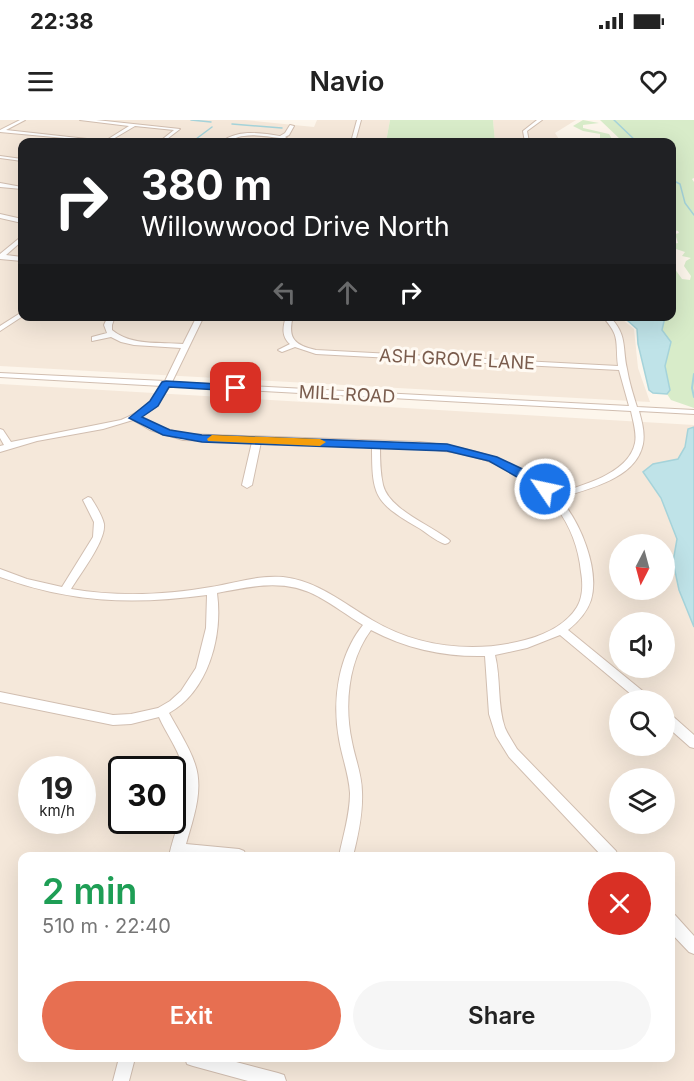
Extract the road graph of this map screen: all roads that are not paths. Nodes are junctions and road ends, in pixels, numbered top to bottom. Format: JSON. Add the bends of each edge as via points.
{"nodes":[{"id":1,"x":23,"y":120,"type":"edge"},
{"id":2,"x":82,"y":120,"type":"edge"},
{"id":3,"x":359,"y":120,"type":"edge"},
{"id":4,"x":540,"y":120,"type":"edge"},
{"id":5,"x":134,"y":124,"type":"junction"},
{"id":6,"x":292,"y":126,"type":"dead end"},
{"id":7,"x":0,"y":133,"type":"edge"},
{"id":8,"x":29,"y":138,"type":"edge"},
{"id":9,"x":58,"y":138,"type":"edge"},
{"id":10,"x":111,"y":138,"type":"edge"},
{"id":11,"x":166,"y":138,"type":"edge"},
{"id":12,"x":230,"y":138,"type":"edge"},
{"id":13,"x":268,"y":138,"type":"edge"},
{"id":14,"x":284,"y":138,"type":"edge"},
{"id":15,"x":354,"y":138,"type":"edge"},
{"id":16,"x":526,"y":138,"type":"edge"},
{"id":17,"x":0,"y":157,"type":"edge"},
{"id":18,"x":18,"y":159,"type":"edge"},
{"id":19,"x":0,"y":185,"type":"edge"},
{"id":20,"x":18,"y":187,"type":"edge"},
{"id":21,"x":0,"y":216,"type":"edge"},
{"id":22,"x":18,"y":219,"type":"edge"},
{"id":23,"x":18,"y":241,"type":"edge"},
{"id":24,"x":0,"y":256,"type":"edge"},
{"id":25,"x":18,"y":258,"type":"edge"},
{"id":26,"x":18,"y":317,"type":"edge"},
{"id":27,"x":110,"y":321,"type":"edge"},
{"id":28,"x":198,"y":321,"type":"edge"},
{"id":29,"x":289,"y":321,"type":"edge"},
{"id":30,"x":609,"y":321,"type":"edge"},
{"id":31,"x":0,"y":328,"type":"edge"},
{"id":32,"x":112,"y":334,"type":"junction"},
{"id":33,"x":95,"y":339,"type":"dead end"},
{"id":34,"x":294,"y":345,"type":"junction"},
{"id":35,"x":186,"y":346,"type":"junction"},
{"id":36,"x":282,"y":350,"type":"dead end"},
{"id":37,"x":622,"y":368,"type":"junction"},
{"id":38,"x":0,"y":375,"type":"edge"},
{"id":39,"x":166,"y":384,"type":"junction"},
{"id":40,"x":633,"y":410,"type":"junction"},
{"id":41,"x":694,"y":412,"type":"edge"},
{"id":42,"x":135,"y":418,"type":"junction"},
{"id":43,"x":0,"y":432,"type":"edge"},
{"id":44,"x":257,"y":440,"type":"junction"},
{"id":45,"x":376,"y":444,"type":"junction"},
{"id":46,"x":9,"y":445,"type":"junction"},
{"id":47,"x":0,"y":449,"type":"edge"},
{"id":48,"x":247,"y":485,"type":"dead end"},
{"id":49,"x":554,"y":497,"type":"junction"},
{"id":50,"x":88,"y":500,"type":"dead end"},
{"id":51,"x":445,"y":541,"type":"dead end"},
{"id":52,"x":0,"y":573,"type":"edge"},
{"id":53,"x":212,"y":591,"type":"junction"},
{"id":54,"x":64,"y":592,"type":"junction"},
{"id":55,"x":370,"y":624,"type":"junction"},
{"id":56,"x":561,"y":630,"type":"junction"},
{"id":57,"x":489,"y":651,"type":"junction"},
{"id":58,"x":634,"y":690,"type":"edge"},
{"id":59,"x":0,"y":698,"type":"edge"},
{"id":60,"x":162,"y":712,"type":"junction"},
{"id":61,"x":675,"y":726,"type":"edge"},
{"id":62,"x":694,"y":742,"type":"edge"},
{"id":63,"x":177,"y":852,"type":"edge"},
{"id":64,"x":347,"y":852,"type":"edge"},
{"id":65,"x":605,"y":852,"type":"edge"},
{"id":66,"x":675,"y":926,"type":"edge"},
{"id":67,"x":694,"y":947,"type":"edge"},
{"id":68,"x":126,"y":1062,"type":"edge"},
{"id":69,"x":208,"y":1062,"type":"edge"},
{"id":70,"x":121,"y":1081,"type":"edge"},
{"id":71,"x":278,"y":1081,"type":"edge"}],
"edges":[{"from":1,"to":7,"type":"street"},
{"from":2,"to":5,"type":"street"},
{"from":3,"to":15,"type":"street"},
{"from":4,"to":16,"type":"street","via":[[525,131]]},
{"from":5,"to":10,"type":"street"},
{"from":5,"to":11,"type":"street","via":[[178,129]]},
{"from":6,"to":14,"type":"street"},
{"from":7,"to":8,"type":"street"},
{"from":7,"to":9,"type":"street"},
{"from":12,"to":13,"type":"street","via":[[237,134]]},
{"from":17,"to":18,"type":"street"},
{"from":19,"to":20,"type":"street"},
{"from":21,"to":22,"type":"street"},
{"from":23,"to":24,"type":"street"},
{"from":24,"to":25,"type":"street"},
{"from":26,"to":31,"type":"street"},
{"from":27,"to":32,"type":"street"},
{"from":28,"to":35,"type":"street"},
{"from":29,"to":34,"type":"street","via":[[286,333]]},
{"from":30,"to":37,"type":"street","via":[[620,333]]},
{"from":32,"to":33,"type":"street"},
{"from":32,"to":35,"type":"street","via":[[131,342]]},
{"from":34,"to":36,"type":"street"},
{"from":34,"to":37,"type":"street","name":"ASH GROVE LANE","via":[[323,353]]},
{"from":35,"to":39,"type":"street"},
{"from":37,"to":40,"type":"street"},
{"from":38,"to":39,"type":"street","name":"MILL ROAD"},
{"from":39,"to":40,"type":"street","name":"MILL ROAD"},
{"from":39,"to":42,"type":"street","via":[[154,403]]},
{"from":40,"to":41,"type":"street","name":"MILL ROAD"},
{"from":40,"to":49,"type":"street","via":[[639,438],[628,463],[604,479]]},
{"from":42,"to":44,"type":"street","via":[[183,437]]},
{"from":42,"to":46,"type":"street"},
{"from":43,"to":46,"type":"street"},
{"from":44,"to":45,"type":"street"},
{"from":44,"to":48,"type":"street"},
{"from":45,"to":49,"type":"street","via":[[441,447],[472,453],[511,467]]},
{"from":45,"to":51,"type":"street","via":[[375,475],[381,495],[400,515]]},
{"from":46,"to":47,"type":"street"},
{"from":49,"to":56,"type":"street","via":[[578,533],[588,577],[583,607]]},
{"from":50,"to":54,"type":"street","via":[[99,519],[98,537]]},
{"from":52,"to":54,"type":"street"},
{"from":53,"to":54,"type":"street","via":[[120,598]]},
{"from":53,"to":55,"type":"street","via":[[245,582],[294,582],[320,591]]},
{"from":53,"to":60,"type":"street","via":[[213,621],[198,679],[177,703]]},
{"from":55,"to":57,"type":"street","via":[[422,645]]},
{"from":55,"to":64,"type":"street","via":[[354,644],[347,673],[344,732],[356,791]]},
{"from":56,"to":57,"type":"street","via":[[524,645]]},
{"from":56,"to":58,"type":"street"},
{"from":57,"to":65,"type":"street","via":[[500,732],[513,753]]},
{"from":59,"to":60,"type":"street","via":[[113,720]]},
{"from":60,"to":63,"type":"street","via":[[191,772],[190,798]]},
{"from":61,"to":62,"type":"street"},
{"from":66,"to":67,"type":"street"},
{"from":68,"to":70,"type":"street"},
{"from":69,"to":71,"type":"street"}]}
